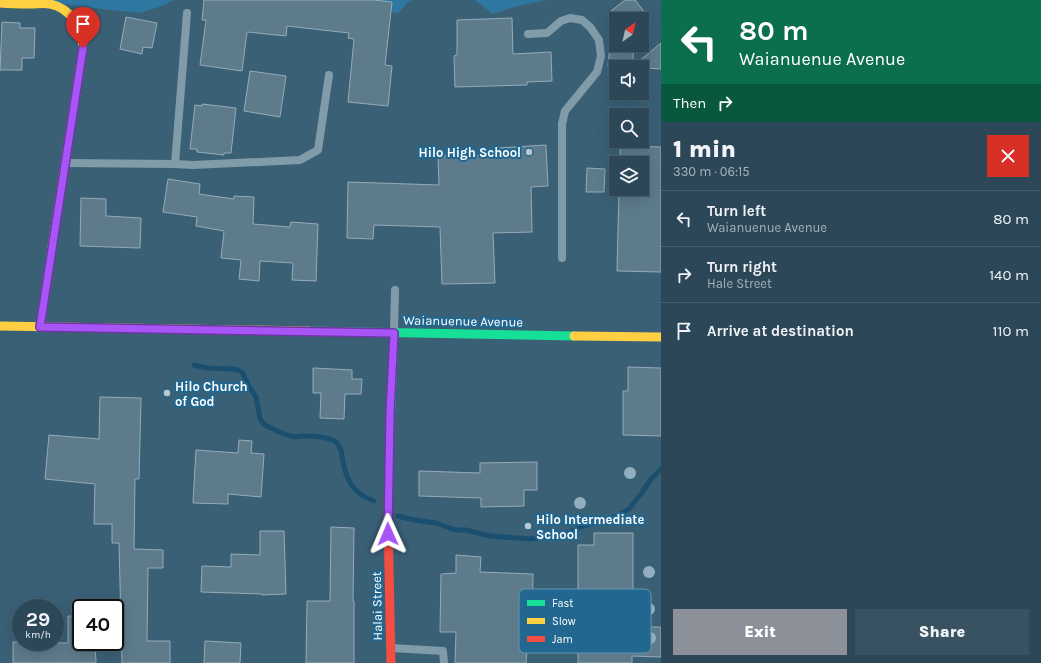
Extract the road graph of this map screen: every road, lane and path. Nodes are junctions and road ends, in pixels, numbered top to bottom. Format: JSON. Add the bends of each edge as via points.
{"nodes":[{"id":1,"x":0,"y":4,"type":"edge"},
{"id":2,"x":187,"y":13,"type":"dead end"},
{"id":3,"x":528,"y":34,"type":"dead end"},
{"id":4,"x":329,"y":75,"type":"dead end"},
{"id":5,"x":65,"y":164,"type":"junction"},
{"id":6,"x":175,"y":164,"type":"junction"},
{"id":7,"x":562,"y":258,"type":"dead end"},
{"id":8,"x":395,"y":290,"type":"dead end"},
{"id":9,"x":0,"y":326,"type":"edge"},
{"id":10,"x":40,"y":327,"type":"junction"},
{"id":11,"x":394,"y":333,"type":"junction"},
{"id":12,"x":661,"y":337,"type":"edge"},
{"id":13,"x":391,"y":648,"type":"junction"},
{"id":14,"x":391,"y":663,"type":"edge"},
{"id":15,"x":444,"y":663,"type":"edge"}],
"edges":[{"from":1,"to":5,"type":"street","via":[[53,5],[67,12],[81,32],[83,48]]},
{"from":2,"to":6,"type":"lane"},
{"from":3,"to":7,"type":"lane","via":[[547,33],[561,21],[570,18],[582,20],[599,40],[601,56],[597,72],[565,111],[562,124]]},
{"from":4,"to":6,"type":"lane","via":[[318,150],[300,160]]},
{"from":5,"to":6,"type":"lane"},
{"from":5,"to":10,"type":"street"},
{"from":8,"to":11,"type":"lane"},
{"from":9,"to":10,"type":"street","name":"Waianuenue Avenue"},
{"from":10,"to":11,"type":"street","name":"Waianuenue Avenue"},
{"from":11,"to":12,"type":"street","name":"Waianuenue Avenue"},
{"from":11,"to":13,"type":"street","name":"Halai Street","via":[[388,520]]},
{"from":13,"to":14,"type":"street","name":"Halai Street"},
{"from":13,"to":15,"type":"lane","via":[[443,651]]}]}
